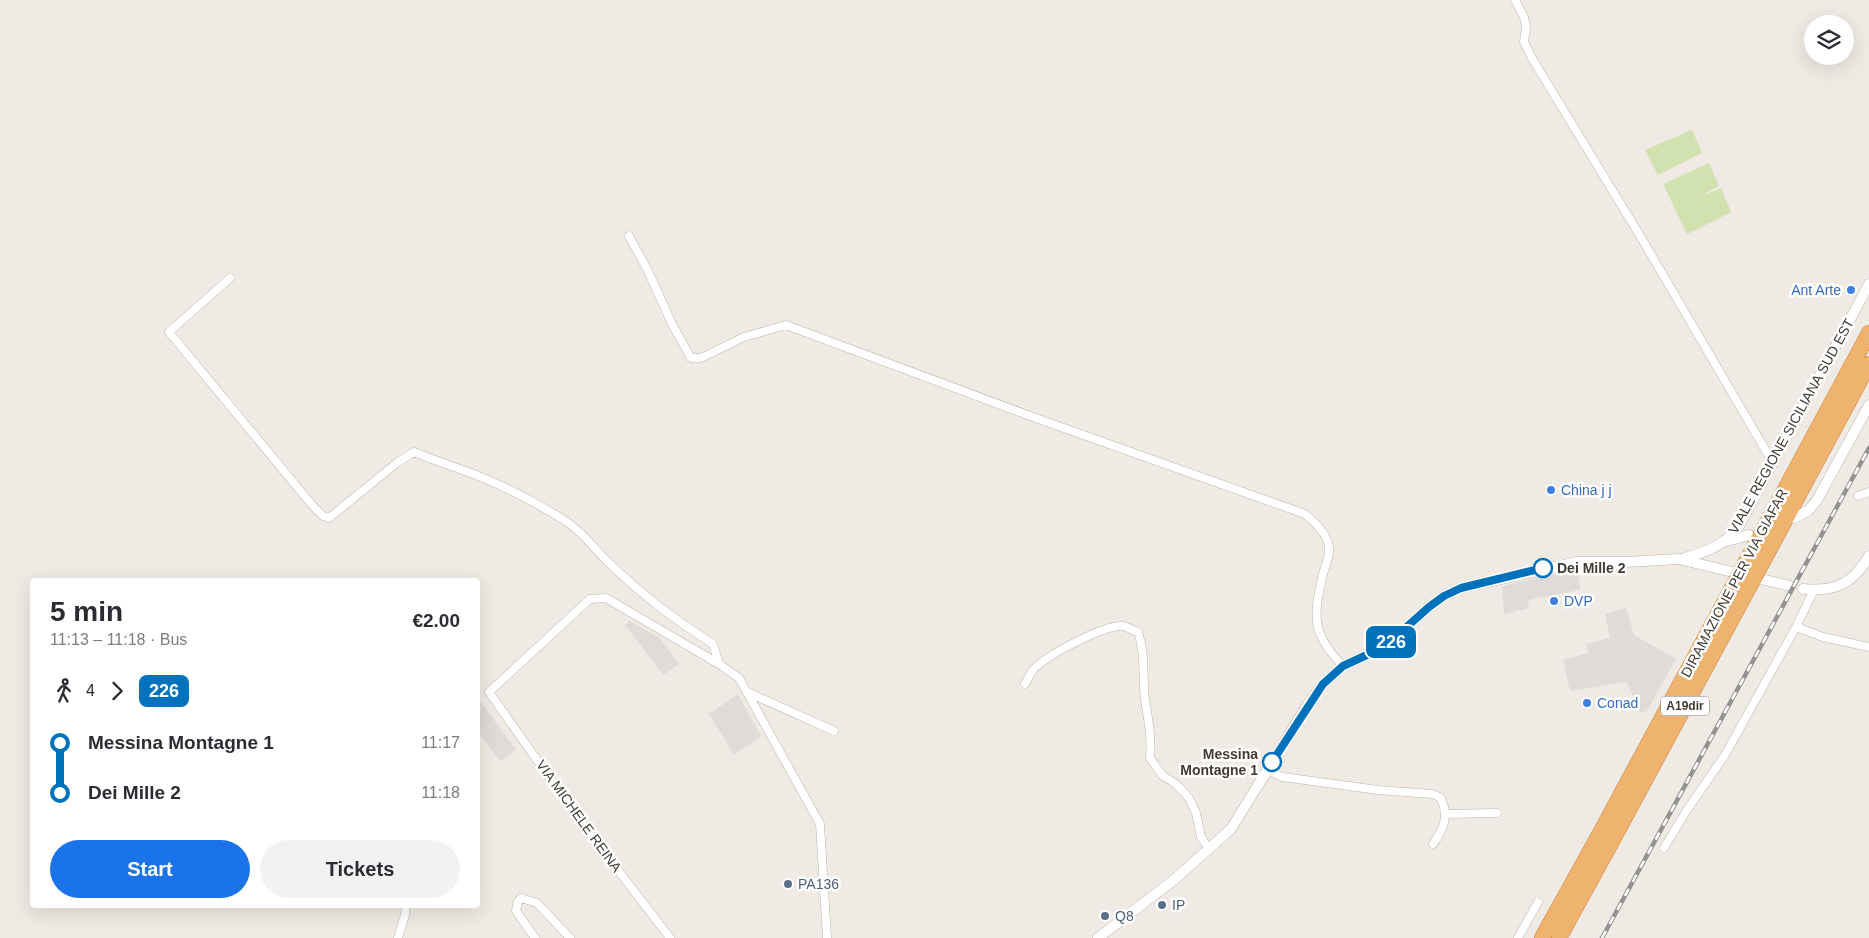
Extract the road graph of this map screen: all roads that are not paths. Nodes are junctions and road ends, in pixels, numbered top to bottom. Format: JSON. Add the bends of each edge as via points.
{"nodes":[{"id":1,"x":1515,"y":0,"type":"edge"},
{"id":2,"x":629,"y":236,"type":"dead end"},
{"id":3,"x":230,"y":278,"type":"dead end"},
{"id":4,"x":1869,"y":284,"type":"edge"},
{"id":5,"x":1869,"y":333,"type":"edge"},
{"id":6,"x":1869,"y":364,"type":"edge"},
{"id":7,"x":1869,"y":405,"type":"edge"},
{"id":8,"x":1774,"y":463,"type":"junction"},
{"id":9,"x":1869,"y":492,"type":"edge"},
{"id":10,"x":1858,"y":496,"type":"dead end"},
{"id":11,"x":1794,"y":518,"type":"dead end"},
{"id":12,"x":1749,"y":534,"type":"dead end"},
{"id":13,"x":1726,"y":541,"type":"junction"},
{"id":14,"x":1869,"y":556,"type":"edge"},
{"id":15,"x":1679,"y":559,"type":"junction"},
{"id":16,"x":1753,"y":563,"type":"junction"},
{"id":17,"x":1790,"y":586,"type":"dead end"},
{"id":18,"x":1803,"y":588,"type":"dead end"},
{"id":19,"x":1814,"y":590,"type":"junction"},
{"id":20,"x":1796,"y":626,"type":"junction"},
{"id":21,"x":1869,"y":647,"type":"edge"},
{"id":22,"x":719,"y":664,"type":"junction"},
{"id":23,"x":1343,"y":666,"type":"junction"},
{"id":24,"x":1025,"y":684,"type":"dead end"},
{"id":25,"x":747,"y":692,"type":"junction"},
{"id":26,"x":834,"y":731,"type":"dead end"},
{"id":27,"x":1267,"y":769,"type":"junction"},
{"id":28,"x":1497,"y":813,"type":"dead end"},
{"id":29,"x":1446,"y":814,"type":"junction"},
{"id":30,"x":1604,"y":841,"type":"junction"},
{"id":31,"x":1434,"y":844,"type":"dead end"},
{"id":32,"x":1664,"y":848,"type":"dead end"},
{"id":33,"x":1209,"y":849,"type":"junction"},
{"id":34,"x":1538,"y":902,"type":"dead end"},
{"id":35,"x":405,"y":908,"type":"edge"},
{"id":36,"x":398,"y":938,"type":"edge"},
{"id":37,"x":535,"y":938,"type":"edge"},
{"id":38,"x":570,"y":938,"type":"edge"},
{"id":39,"x":670,"y":938,"type":"edge"},
{"id":40,"x":827,"y":938,"type":"edge"},
{"id":41,"x":1098,"y":938,"type":"edge"},
{"id":42,"x":1518,"y":938,"type":"edge"},
{"id":43,"x":1542,"y":938,"type":"edge"},
{"id":44,"x":1559,"y":938,"type":"edge"}],
"edges":[{"from":1,"to":8,"type":"street","via":[[1524,17],[1524,42],[1533,60]]},
{"from":2,"to":23,"type":"street","via":[[691,358],[701,358],[744,337],[786,325],[1304,514],[1319,526],[1330,548],[1317,602],[1316,626],[1327,650]]},
{"from":3,"to":22,"type":"street","via":[[168,332],[324,516],[329,518],[414,452],[471,473],[567,522],[587,538],[609,564],[673,618],[713,644]]},
{"from":4,"to":8,"type":"street","name":"VIALE REGIONE SICILIANA SUD EST"},
{"from":5,"to":16,"type":"highway","name":"DIRAMAZIONE PER VIA GIAFAR","number":"A19dir"},
{"from":6,"to":16,"type":"highway","name":"DIRAMAZIONE PER VIA GIAFAR","number":"A19dir"},
{"from":7,"to":11,"type":"street","via":[[1817,500],[1809,510]]},
{"from":8,"to":13,"type":"street","name":"VIALE REGIONE SICILIANA SUD EST","via":[[1739,526]]},
{"from":9,"to":10,"type":"street"},
{"from":12,"to":13,"type":"street","name":"VIALE REGIONE SICILIANA SUD EST"},
{"from":13,"to":15,"type":"street","name":"VIALE REGIONE SICILIANA SUD EST"},
{"from":14,"to":19,"type":"street","via":[[1855,576],[1845,583]]},
{"from":15,"to":17,"type":"street"},
{"from":15,"to":23,"type":"street","via":[[1577,562],[1461,588],[1429,607],[1384,647]]},
{"from":16,"to":30,"type":"highway","name":"DIRAMAZIONE PER VIA GIAFAR","number":"A19dir","bridge":true},
{"from":18,"to":19,"type":"street"},
{"from":19,"to":20,"type":"street"},
{"from":20,"to":21,"type":"street","via":[[1823,638]]},
{"from":20,"to":32,"type":"street","via":[[1725,755]]},
{"from":22,"to":25,"type":"street","via":[[739,678]]},
{"from":22,"to":39,"type":"street","name":"VIA MICHELE REINA","via":[[606,598],[590,599],[489,692],[578,818]]},
{"from":23,"to":27,"type":"street","via":[[1318,691]]},
{"from":24,"to":33,"type":"street","via":[[1033,670],[1054,653],[1083,639],[1123,626],[1138,632],[1143,647],[1145,699],[1152,740],[1150,758],[1162,775],[1189,798],[1196,813],[1200,837]]},
{"from":25,"to":26,"type":"street"},
{"from":25,"to":40,"type":"street","via":[[820,824]]},
{"from":27,"to":29,"type":"street","via":[[1290,778],[1432,794],[1441,798]]},
{"from":27,"to":33,"type":"street","via":[[1230,829]]},
{"from":28,"to":29,"type":"street"},
{"from":29,"to":31,"type":"street"},
{"from":30,"to":43,"type":"highway","name":"DIRAMAZIONE PER VIA GIAFAR","number":"A19dir"},
{"from":30,"to":44,"type":"highway","name":"DIRAMAZIONE PER VIA GIAFAR","number":"A19dir"},
{"from":33,"to":41,"type":"street"},
{"from":34,"to":42,"type":"street"},
{"from":35,"to":36,"type":"street"},
{"from":37,"to":38,"type":"street","via":[[516,911],[522,898],[538,904]]}]}
